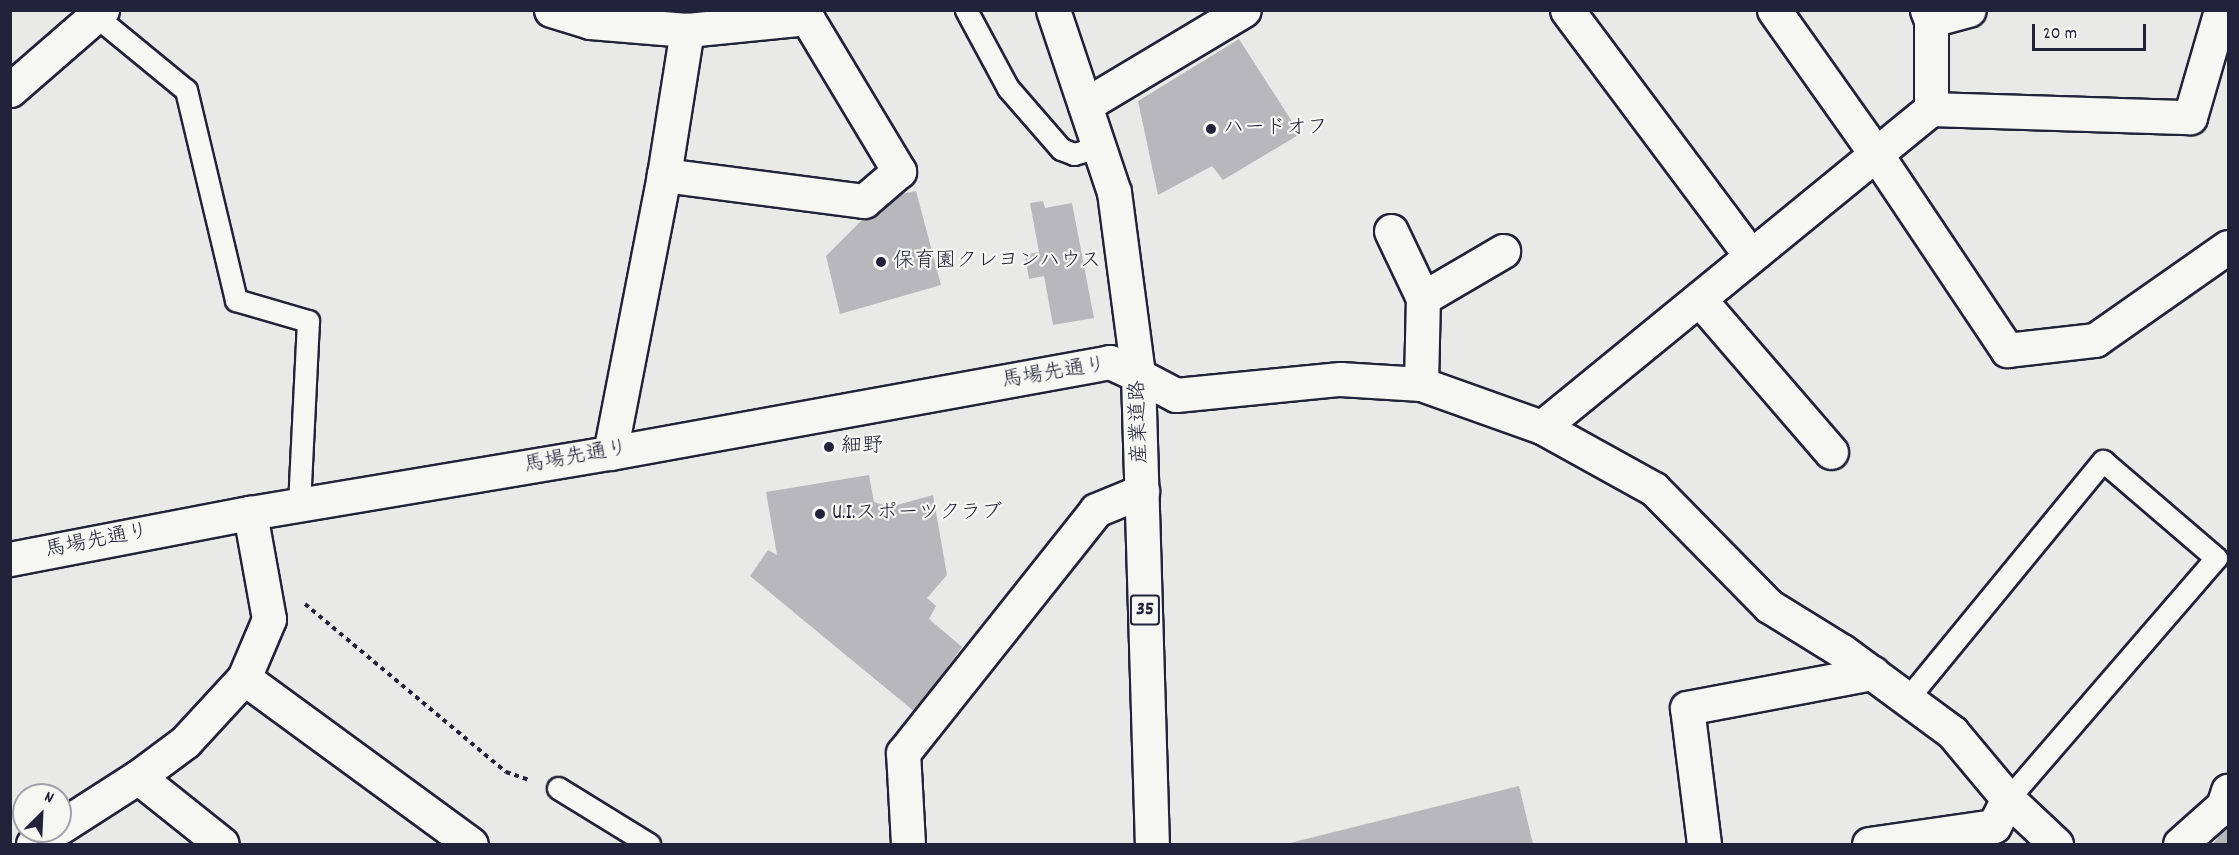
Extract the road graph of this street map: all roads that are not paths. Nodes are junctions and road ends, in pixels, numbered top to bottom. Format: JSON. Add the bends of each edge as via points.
{"nodes":[{"id":1,"x":551,"y":10,"type":"edge"},
{"id":2,"x":966,"y":10,"type":"edge"},
{"id":3,"x":1053,"y":10,"type":"edge"},
{"id":4,"x":1244,"y":10,"type":"edge"},
{"id":5,"x":1567,"y":10,"type":"edge"},
{"id":6,"x":1774,"y":10,"type":"edge"},
{"id":7,"x":1969,"y":10,"type":"edge"},
{"id":8,"x":2221,"y":10,"type":"edge"},
{"id":9,"x":100,"y":14,"type":"edge"},
{"id":10,"x":1929,"y":15,"type":"edge"},
{"id":11,"x":591,"y":16,"type":"edge"},
{"id":12,"x":687,"y":30,"type":"junction"},
{"id":13,"x":10,"y":90,"type":"edge"},
{"id":14,"x":1085,"y":105,"type":"junction"},
{"id":15,"x":1931,"y":109,"type":"junction"},
{"id":16,"x":1099,"y":147,"type":"junction"},
{"id":17,"x":1876,"y":154,"type":"junction"},
{"id":18,"x":664,"y":175,"type":"junction"},
{"id":19,"x":1391,"y":231,"type":"dead end"},
{"id":20,"x":2229,"y":247,"type":"edge"},
{"id":21,"x":1503,"y":251,"type":"dead end"},
{"id":22,"x":1751,"y":256,"type":"junction"},
{"id":23,"x":1423,"y":298,"type":"junction"},
{"id":24,"x":1699,"y":299,"type":"junction"},
{"id":25,"x":1138,"y":375,"type":"junction"},
{"id":26,"x":1421,"y":384,"type":"junction"},
{"id":27,"x":1542,"y":427,"type":"junction"},
{"id":28,"x":1831,"y":452,"type":"dead end"},
{"id":29,"x":610,"y":453,"type":"junction"},
{"id":30,"x":1142,"y":491,"type":"junction"},
{"id":31,"x":299,"y":505,"type":"junction"},
{"id":32,"x":250,"y":513,"type":"junction"},
{"id":33,"x":10,"y":559,"type":"edge"},
{"id":34,"x":1873,"y":673,"type":"junction"},
{"id":35,"x":244,"y":678,"type":"junction"},
{"id":36,"x":1908,"y":698,"type":"junction"},
{"id":37,"x":138,"y":777,"type":"junction"},
{"id":38,"x":558,"y":788,"type":"road end"},
{"id":39,"x":2229,"y":791,"type":"edge"},
{"id":40,"x":2008,"y":799,"type":"junction"},
{"id":41,"x":72,"y":819,"type":"edge"},
{"id":42,"x":222,"y":844,"type":"edge"},
{"id":43,"x":471,"y":844,"type":"edge"},
{"id":44,"x":649,"y":844,"type":"edge"},
{"id":45,"x":908,"y":844,"type":"edge"},
{"id":46,"x":1152,"y":844,"type":"edge"},
{"id":47,"x":1704,"y":844,"type":"edge"},
{"id":48,"x":1869,"y":844,"type":"edge"},
{"id":49,"x":2056,"y":844,"type":"edge"},
{"id":50,"x":2180,"y":844,"type":"edge"}],
"edges":[{"from":1,"to":11,"type":"street"},
{"from":2,"to":16,"type":"lane","via":[[1008,88],[1061,149],[1074,154]]},
{"from":3,"to":14,"type":"street","name":"産業道路","number":"35"},
{"from":4,"to":14,"type":"street"},
{"from":5,"to":22,"type":"street"},
{"from":6,"to":17,"type":"street"},
{"from":7,"to":10,"type":"street"},
{"from":8,"to":15,"type":"street","via":[[2190,117]]},
{"from":9,"to":13,"type":"street"},
{"from":9,"to":31,"type":"lane","via":[[186,90],[236,300],[308,321]]},
{"from":10,"to":15,"type":"street"},
{"from":11,"to":12,"type":"street"},
{"from":12,"to":18,"type":"street"},
{"from":12,"to":18,"type":"street","via":[[807,18],[899,171],[864,201]]},
{"from":14,"to":16,"type":"street","name":"産業道路","number":"35"},
{"from":15,"to":17,"type":"street"},
{"from":16,"to":25,"type":"street","name":"産業道路","number":"35","via":[[1114,192]]},
{"from":17,"to":20,"type":"street","via":[[2007,350],[2095,340]]},
{"from":17,"to":22,"type":"street"},
{"from":18,"to":29,"type":"street"},
{"from":19,"to":23,"type":"street"},
{"from":21,"to":23,"type":"street"},
{"from":22,"to":24,"type":"street"},
{"from":23,"to":26,"type":"street"},
{"from":24,"to":27,"type":"street"},
{"from":24,"to":28,"type":"street"},
{"from":25,"to":26,"type":"street","name":"馬場先通り","via":[[1176,395],[1340,378]]},
{"from":25,"to":29,"type":"street","name":"馬場先通り","via":[[1110,362]]},
{"from":25,"to":30,"type":"street","name":"産業道路","number":"35"},
{"from":26,"to":27,"type":"street","name":"馬場先通り"},
{"from":27,"to":34,"type":"street","name":"馬場先通り","via":[[1654,489],[1769,606]]},
{"from":29,"to":31,"type":"street","name":"馬場先通り"},
{"from":30,"to":45,"type":"street","via":[[1096,510],[903,753]]},
{"from":30,"to":46,"type":"street","name":"産業道路","number":"35"},
{"from":31,"to":32,"type":"street","name":"馬場先通り"},
{"from":32,"to":33,"type":"street","name":"馬場先通り"},
{"from":32,"to":35,"type":"street","via":[[269,619]]},
{"from":34,"to":36,"type":"street","name":"馬場先通り"},
{"from":34,"to":47,"type":"street","via":[[1687,708]]},
{"from":35,"to":37,"type":"street","via":[[185,742]]},
{"from":35,"to":43,"type":"street"},
{"from":36,"to":40,"type":"street","name":"馬場先通り","via":[[1952,732]]},
{"from":36,"to":40,"type":"lane","via":[[2103,461],[2216,558]]},
{"from":37,"to":41,"type":"street"},
{"from":37,"to":42,"type":"street"},
{"from":38,"to":44,"type":"lane"},
{"from":39,"to":50,"type":"street","via":[[2223,806]]},
{"from":40,"to":48,"type":"street","via":[[1994,826]]},
{"from":40,"to":49,"type":"street","name":"馬場先通り"}]}
